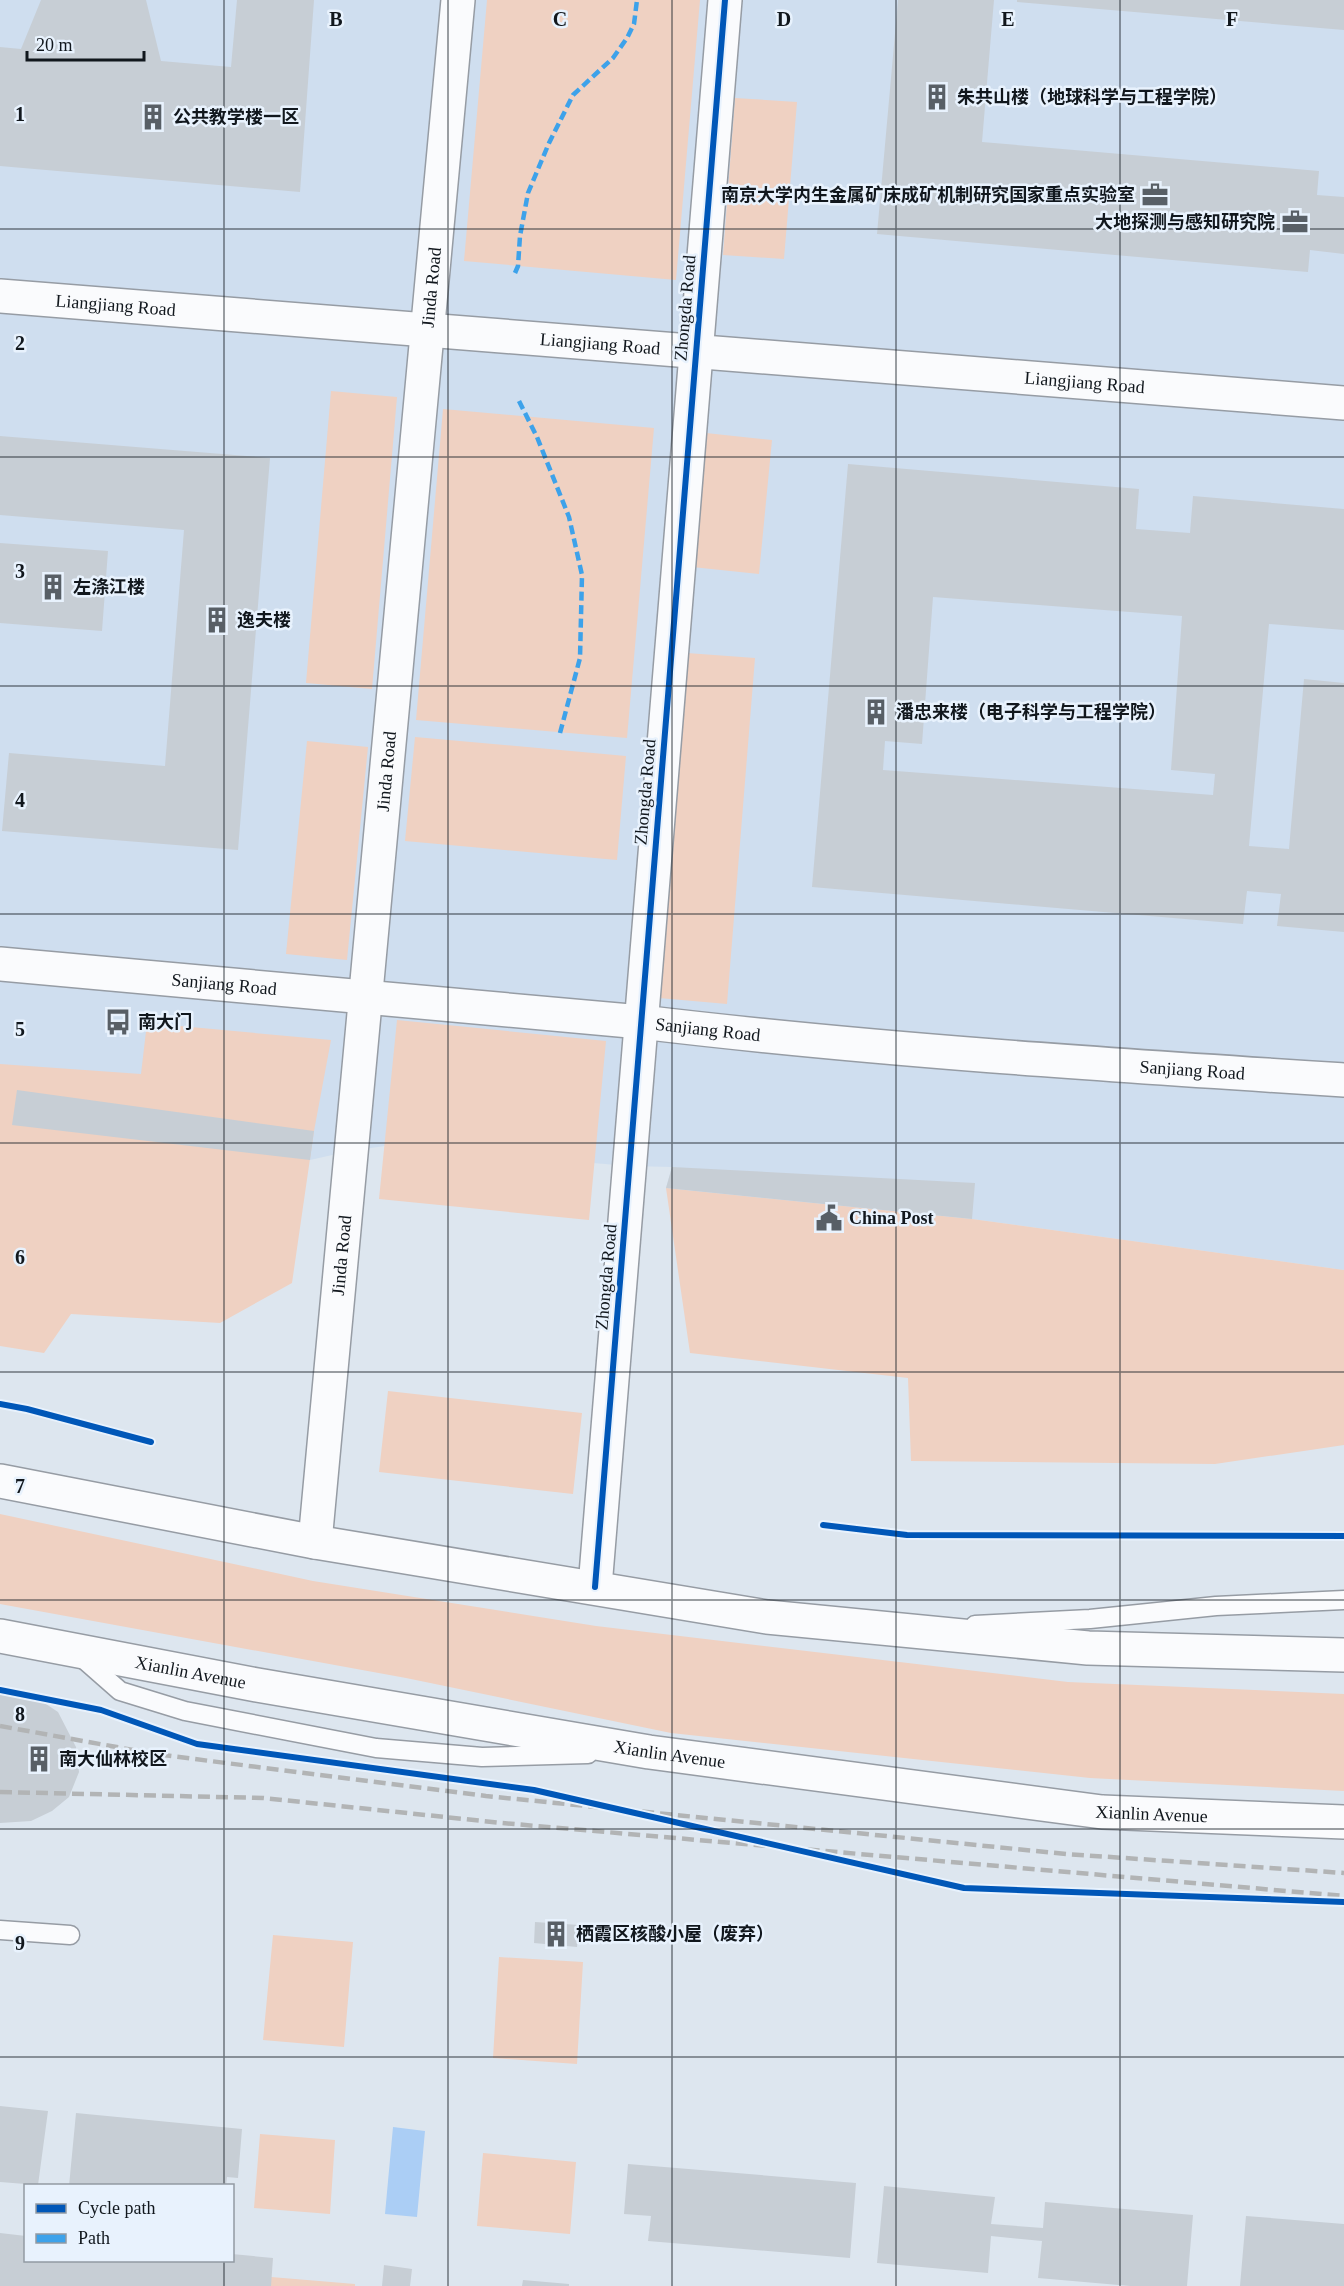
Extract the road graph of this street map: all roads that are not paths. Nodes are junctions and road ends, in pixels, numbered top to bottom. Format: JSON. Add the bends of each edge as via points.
{"nodes":[{"id":1,"x":458,"y":0,"type":"edge"},
{"id":2,"x":725,"y":0,"type":"edge"},
{"id":3,"x":0,"y":296,"type":"edge"},
{"id":4,"x":427,"y":331,"type":"junction"},
{"id":5,"x":696,"y":353,"type":"junction"},
{"id":6,"x":1344,"y":403,"type":"edge"},
{"id":7,"x":0,"y":964,"type":"edge"},
{"id":8,"x":364,"y":998,"type":"junction"},
{"id":9,"x":641,"y":1022,"type":"junction"},
{"id":10,"x":1344,"y":1080,"type":"edge"},
{"id":11,"x":0,"y":1481,"type":"edge"},
{"id":12,"x":315,"y":1542,"type":"junction"},
{"id":13,"x":596,"y":1587,"type":"junction"},
{"id":14,"x":1344,"y":1600,"type":"edge"},
{"id":15,"x":917,"y":1632,"type":"junction"},
{"id":16,"x":0,"y":1636,"type":"edge"},
{"id":17,"x":1344,"y":1655,"type":"edge"},
{"id":18,"x":1344,"y":1822,"type":"edge"},
{"id":19,"x":0,"y":1930,"type":"edge"},
{"id":20,"x":70,"y":1935,"type":"dead end"}],
"edges":[{"from":1,"to":4,"type":"street","name":"Jinda Road"},
{"from":2,"to":5,"type":"street","name":"Zhongda Road"},
{"from":3,"to":4,"type":"street","name":"Liangjiang Road"},
{"from":4,"to":5,"type":"street","name":"Liangjiang Road"},
{"from":4,"to":8,"type":"street","name":"Jinda Road"},
{"from":5,"to":6,"type":"street","name":"Liangjiang Road"},
{"from":5,"to":9,"type":"street","name":"Zhongda Road"},
{"from":7,"to":8,"type":"street","name":"Sanjiang Road"},
{"from":8,"to":9,"type":"street","name":"Sanjiang Road"},
{"from":8,"to":12,"type":"street","name":"Jinda Road"},
{"from":9,"to":10,"type":"street","name":"Sanjiang Road","via":[[1094,1064]]},
{"from":9,"to":13,"type":"street","name":"Zhongda Road"},
{"from":11,"to":12,"type":"street"},
{"from":12,"to":13,"type":"street"},
{"from":13,"to":15,"type":"street","via":[[767,1617]]},
{"from":14,"to":15,"type":"lane","via":[[1216,1606]]},
{"from":15,"to":17,"type":"street","via":[[1088,1648]]},
{"from":16,"to":18,"type":"street","name":"Xianlin Avenue","via":[[257,1685],[649,1752],[1102,1812]]},
{"from":19,"to":20,"type":"lane"}]}
